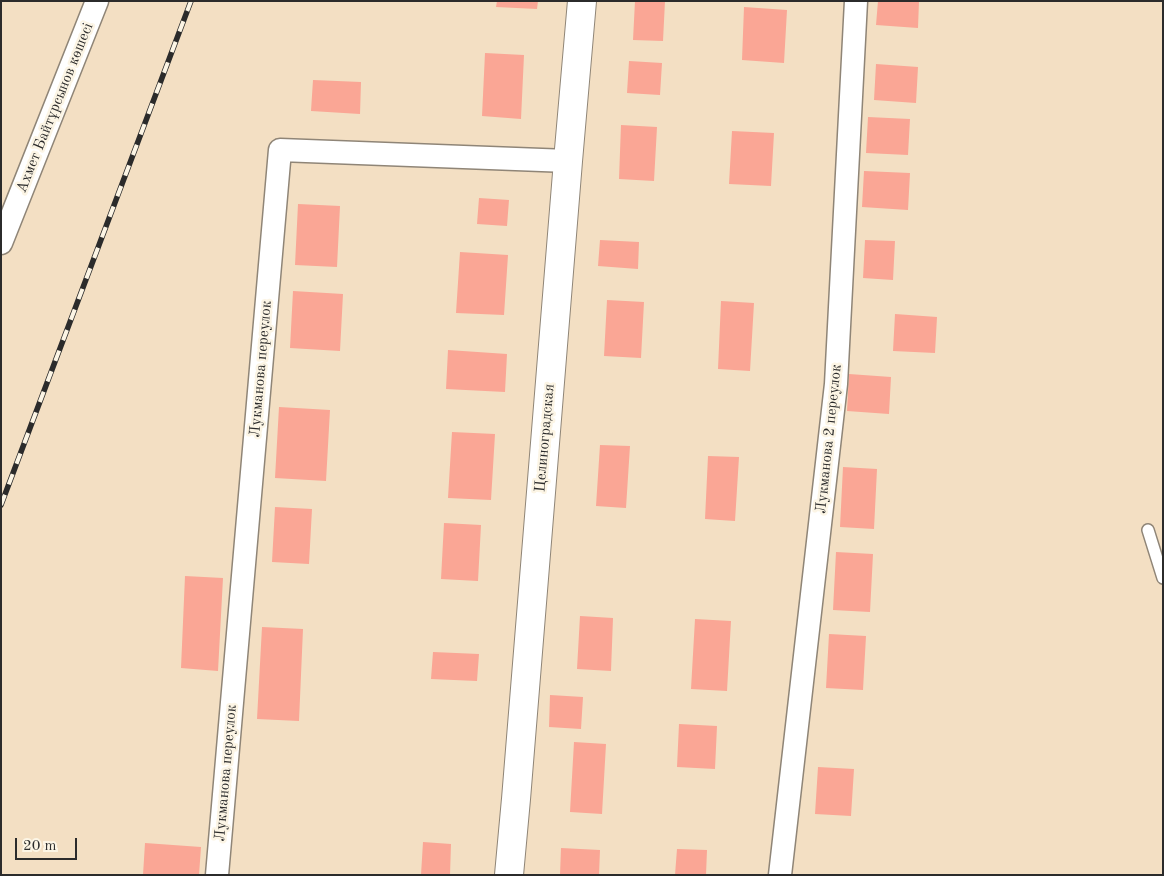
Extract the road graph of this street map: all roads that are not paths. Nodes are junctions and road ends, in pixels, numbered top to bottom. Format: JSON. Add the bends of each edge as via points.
{"nodes":[{"id":1,"x":98,"y":1,"type":"edge"},
{"id":2,"x":582,"y":1,"type":"edge"},
{"id":3,"x":856,"y":1,"type":"edge"},
{"id":4,"x":568,"y":161,"type":"junction"},
{"id":5,"x":4,"y":230,"type":"edge"},
{"id":6,"x":1148,"y":530,"type":"dead end"},
{"id":7,"x":1163,"y":578,"type":"edge"},
{"id":8,"x":217,"y":875,"type":"edge"},
{"id":9,"x":509,"y":875,"type":"edge"},
{"id":10,"x":780,"y":875,"type":"edge"}],
"edges":[{"from":1,"to":5,"type":"street","name":"Ахмет Байтұрсынов көшесі"},
{"from":2,"to":4,"type":"street","name":"Целиноградская"},
{"from":3,"to":10,"type":"street","name":"Лукманова 2 переулок","via":[[836,384]]},
{"from":4,"to":8,"type":"street","name":"Лукманова переулок","via":[[280,150]]},
{"from":4,"to":9,"type":"street","name":"Целиноградская"},
{"from":6,"to":7,"type":"lane"}]}
